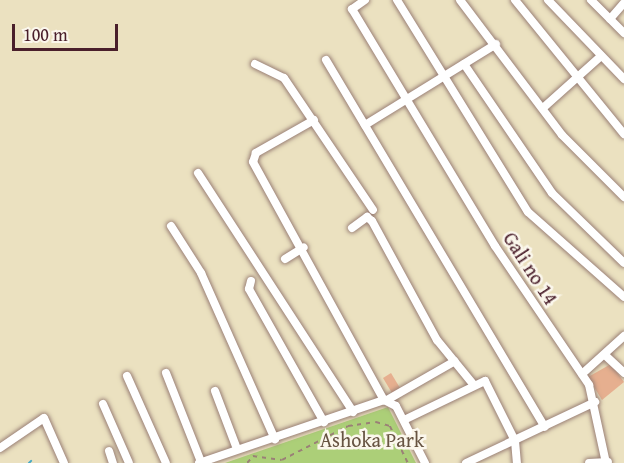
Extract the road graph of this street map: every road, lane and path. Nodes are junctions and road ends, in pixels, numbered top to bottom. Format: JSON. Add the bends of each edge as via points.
{"nodes":[{"id":1,"x":365,"y":0,"type":"edge"},
{"id":2,"x":397,"y":0,"type":"edge"},
{"id":3,"x":459,"y":0,"type":"edge"},
{"id":4,"x":515,"y":0,"type":"edge"},
{"id":5,"x":548,"y":0,"type":"edge"},
{"id":6,"x":591,"y":0,"type":"edge"},
{"id":7,"x":624,"y":3,"type":"edge"},
{"id":8,"x":610,"y":19,"type":"junction"},
{"id":9,"x":624,"y":33,"type":"edge"},
{"id":10,"x":496,"y":44,"type":"junction"},
{"id":11,"x":601,"y":56,"type":"junction"},
{"id":12,"x":326,"y":60,"type":"dead end"},
{"id":13,"x":255,"y":64,"type":"dead end"},
{"id":14,"x":464,"y":64,"type":"junction"},
{"id":15,"x":448,"y":75,"type":"junction"},
{"id":16,"x":579,"y":76,"type":"junction"},
{"id":17,"x":624,"y":79,"type":"edge"},
{"id":18,"x":409,"y":98,"type":"junction"},
{"id":19,"x":543,"y":108,"type":"junction"},
{"id":20,"x":314,"y":120,"type":"junction"},
{"id":21,"x":365,"y":125,"type":"junction"},
{"id":22,"x":624,"y":134,"type":"edge"},
{"id":23,"x":198,"y":173,"type":"dead end"},
{"id":24,"x":624,"y":197,"type":"edge"},
{"id":25,"x":372,"y":210,"type":"dead end"},
{"id":26,"x":171,"y":226,"type":"dead end"},
{"id":27,"x":352,"y":228,"type":"dead end"},
{"id":28,"x":304,"y":247,"type":"junction"},
{"id":29,"x":285,"y":259,"type":"dead end"},
{"id":30,"x":624,"y":263,"type":"edge"},
{"id":31,"x":251,"y":281,"type":"dead end"},
{"id":32,"x":624,"y":297,"type":"edge"},
{"id":33,"x":624,"y":336,"type":"edge"},
{"id":34,"x":606,"y":356,"type":"junction"},
{"id":35,"x":454,"y":361,"type":"junction"},
{"id":36,"x":166,"y":373,"type":"dead end"},
{"id":37,"x":624,"y":373,"type":"edge"},
{"id":38,"x":582,"y":374,"type":"junction"},
{"id":39,"x":128,"y":376,"type":"dead end"},
{"id":40,"x":472,"y":384,"type":"junction"},
{"id":41,"x":215,"y":391,"type":"dead end"},
{"id":42,"x":386,"y":400,"type":"junction"},
{"id":43,"x":595,"y":402,"type":"junction"},
{"id":44,"x":103,"y":404,"type":"dead end"},
{"id":45,"x":353,"y":412,"type":"junction"},
{"id":46,"x":404,"y":420,"type":"junction"},
{"id":47,"x":324,"y":422,"type":"junction"},
{"id":48,"x":545,"y":427,"type":"junction"},
{"id":49,"x":275,"y":439,"type":"junction"},
{"id":50,"x":515,"y":441,"type":"junction"},
{"id":51,"x":0,"y":448,"type":"edge"},
{"id":52,"x":237,"y":449,"type":"junction"},
{"id":53,"x":108,"y":452,"type":"dead end"},
{"id":54,"x":607,"y":462,"type":"edge"},
{"id":55,"x":64,"y":463,"type":"edge"},
{"id":56,"x":113,"y":463,"type":"edge"},
{"id":57,"x":129,"y":463,"type":"edge"},
{"id":58,"x":166,"y":463,"type":"edge"},
{"id":59,"x":200,"y":463,"type":"edge"},
{"id":60,"x":247,"y":463,"type":"edge"},
{"id":61,"x":408,"y":463,"type":"edge"},
{"id":62,"x":425,"y":463,"type":"edge"},
{"id":63,"x":466,"y":463,"type":"edge"},
{"id":64,"x":517,"y":463,"type":"edge"},
{"id":65,"x":589,"y":463,"type":"edge"}],
"edges":[{"from":1,"to":18,"type":"street","name":"Gali no 14","via":[[352,9]]},
{"from":2,"to":15,"type":"street"},
{"from":3,"to":10,"type":"street"},
{"from":4,"to":16,"type":"street"},
{"from":5,"to":11,"type":"street"},
{"from":6,"to":8,"type":"street"},
{"from":7,"to":8,"type":"street"},
{"from":8,"to":9,"type":"street"},
{"from":10,"to":14,"type":"street"},
{"from":10,"to":19,"type":"street"},
{"from":11,"to":16,"type":"street"},
{"from":11,"to":17,"type":"street"},
{"from":12,"to":21,"type":"street"},
{"from":13,"to":20,"type":"street","via":[[284,78]]},
{"from":14,"to":15,"type":"street"},
{"from":14,"to":30,"type":"street","via":[[552,193]]},
{"from":15,"to":18,"type":"street"},
{"from":15,"to":32,"type":"street","via":[[528,212]]},
{"from":16,"to":19,"type":"street"},
{"from":16,"to":22,"type":"street"},
{"from":18,"to":21,"type":"street"},
{"from":18,"to":38,"type":"street","name":"Gali no 14","via":[[495,246]]},
{"from":19,"to":24,"type":"street"},
{"from":20,"to":25,"type":"street"},
{"from":20,"to":28,"type":"street","via":[[253,159]]},
{"from":21,"to":48,"type":"street"},
{"from":23,"to":45,"type":"street"},
{"from":26,"to":49,"type":"street","via":[[201,273]]},
{"from":27,"to":35,"type":"street","via":[[367,217],[372,221],[437,340]]},
{"from":28,"to":29,"type":"street"},
{"from":28,"to":42,"type":"street"},
{"from":31,"to":47,"type":"street","via":[[249,289]]},
{"from":33,"to":34,"type":"street"},
{"from":34,"to":37,"type":"street"},
{"from":34,"to":38,"type":"street"},
{"from":35,"to":40,"type":"street"},
{"from":35,"to":42,"type":"street"},
{"from":36,"to":59,"type":"street"},
{"from":38,"to":43,"type":"street","name":"Gali no 14"},
{"from":39,"to":58,"type":"street"},
{"from":40,"to":46,"type":"street"},
{"from":40,"to":50,"type":"street","via":[[489,384]]},
{"from":41,"to":52,"type":"street"},
{"from":42,"to":45,"type":"street"},
{"from":42,"to":46,"type":"street"},
{"from":43,"to":48,"type":"street"},
{"from":43,"to":54,"type":"street","name":"Gali no 14"},
{"from":44,"to":57,"type":"street"},
{"from":45,"to":47,"type":"street"},
{"from":46,"to":62,"type":"street"},
{"from":47,"to":49,"type":"street"},
{"from":48,"to":50,"type":"street"},
{"from":49,"to":52,"type":"street"},
{"from":50,"to":63,"type":"street"},
{"from":50,"to":64,"type":"street"},
{"from":51,"to":55,"type":"street","via":[[44,418]]},
{"from":52,"to":59,"type":"street"},
{"from":53,"to":56,"type":"street"},
{"from":54,"to":65,"type":"street"},
{"from":60,"to":61,"type":"path","via":[[253,456],[282,460],[348,426],[376,422],[390,426]]}]}
